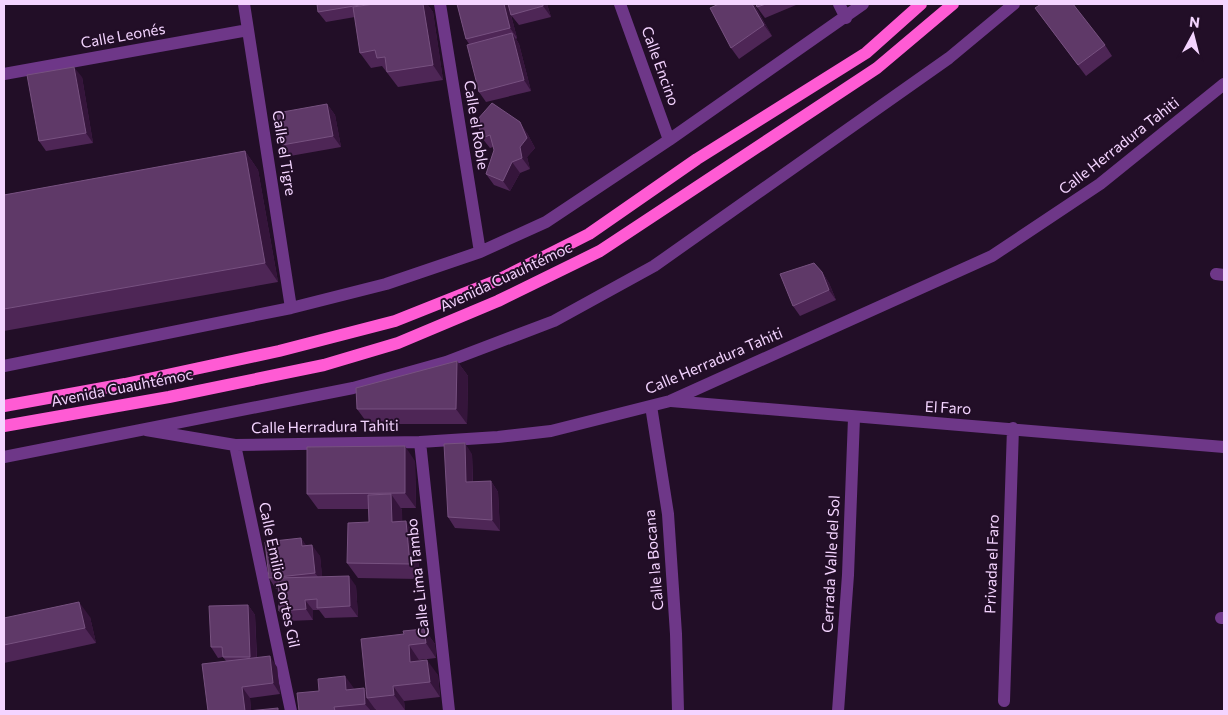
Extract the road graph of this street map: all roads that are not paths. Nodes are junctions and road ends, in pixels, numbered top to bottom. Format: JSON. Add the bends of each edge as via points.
{"nodes":[{"id":1,"x":244,"y":4,"type":"edge"},
{"id":2,"x":440,"y":4,"type":"edge"},
{"id":3,"x":620,"y":4,"type":"edge"},
{"id":4,"x":839,"y":4,"type":"edge"},
{"id":5,"x":863,"y":4,"type":"edge"},
{"id":6,"x":921,"y":4,"type":"edge"},
{"id":7,"x":953,"y":4,"type":"edge"},
{"id":8,"x":1014,"y":4,"type":"edge"},
{"id":9,"x":846,"y":18,"type":"junction"},
{"id":10,"x":248,"y":30,"type":"junction"},
{"id":11,"x":4,"y":74,"type":"edge"},
{"id":12,"x":1224,"y":84,"type":"edge"},
{"id":13,"x":669,"y":140,"type":"junction"},
{"id":14,"x":480,"y":252,"type":"junction"},
{"id":15,"x":291,"y":308,"type":"junction"},
{"id":16,"x":4,"y":366,"type":"edge"},
{"id":17,"x":670,"y":400,"type":"junction"},
{"id":18,"x":4,"y":406,"type":"edge"},
{"id":19,"x":651,"y":406,"type":"junction"},
{"id":20,"x":854,"y":418,"type":"junction"},
{"id":21,"x":4,"y":426,"type":"edge"},
{"id":22,"x":1013,"y":428,"type":"junction"},
{"id":23,"x":146,"y":430,"type":"junction"},
{"id":24,"x":420,"y":442,"type":"junction"},
{"id":25,"x":235,"y":445,"type":"junction"},
{"id":26,"x":1224,"y":447,"type":"edge"},
{"id":27,"x":4,"y":457,"type":"edge"},
{"id":28,"x":1004,"y":701,"type":"dead end"},
{"id":29,"x":291,"y":711,"type":"edge"},
{"id":30,"x":449,"y":711,"type":"edge"},
{"id":31,"x":678,"y":711,"type":"edge"},
{"id":32,"x":838,"y":711,"type":"edge"}],
"edges":[{"from":1,"to":10,"type":"street","name":"Calle el Tigre"},
{"from":2,"to":14,"type":"street","name":"Calle el Roble"},
{"from":3,"to":13,"type":"street","name":"Calle Encino"},
{"from":4,"to":9,"type":"street"},
{"from":5,"to":9,"type":"street"},
{"from":6,"to":18,"type":"main road","name":"Avenida Cuauhtémoc","via":[[866,53],[697,159],[589,234],[498,280],[395,320],[279,351]]},
{"from":7,"to":21,"type":"main road","name":"Avenida Cuauhtémoc","via":[[877,68],[600,251],[498,301],[398,343],[324,365]]},
{"from":8,"to":23,"type":"street","via":[[948,58],[654,266],[554,321],[446,362],[362,386]]},
{"from":9,"to":13,"type":"street"},
{"from":10,"to":11,"type":"street","name":"Calle Leonés"},
{"from":10,"to":15,"type":"street","name":"Calle el Tigre"},
{"from":12,"to":17,"type":"street","name":"Calle Herradura Tahiti","via":[[1100,184],[992,256]]},
{"from":13,"to":14,"type":"street","via":[[546,222]]},
{"from":14,"to":15,"type":"street","via":[[386,284]]},
{"from":15,"to":16,"type":"street"},
{"from":17,"to":19,"type":"street","name":"Calle Herradura Tahiti"},
{"from":17,"to":20,"type":"street","name":"El Faro"},
{"from":19,"to":24,"type":"street","name":"Calle Herradura Tahiti","via":[[551,431],[498,438]]},
{"from":19,"to":31,"type":"street","name":"Calle la Bocana","via":[[668,514]]},
{"from":20,"to":22,"type":"street","name":"El Faro"},
{"from":20,"to":32,"type":"street","name":"Cerrada Valle del Sol","via":[[848,576]]},
{"from":22,"to":26,"type":"street","name":"El Faro"},
{"from":22,"to":28,"type":"street","name":"Privada el Faro"},
{"from":23,"to":25,"type":"street","name":"Calle Herradura Tahiti"},
{"from":23,"to":27,"type":"street"},
{"from":24,"to":25,"type":"street","name":"Calle Herradura Tahiti"},
{"from":24,"to":30,"type":"street","name":"Calle Lima Tambo"},
{"from":25,"to":29,"type":"street","name":"Calle Emilio Portes Gil"}]}
